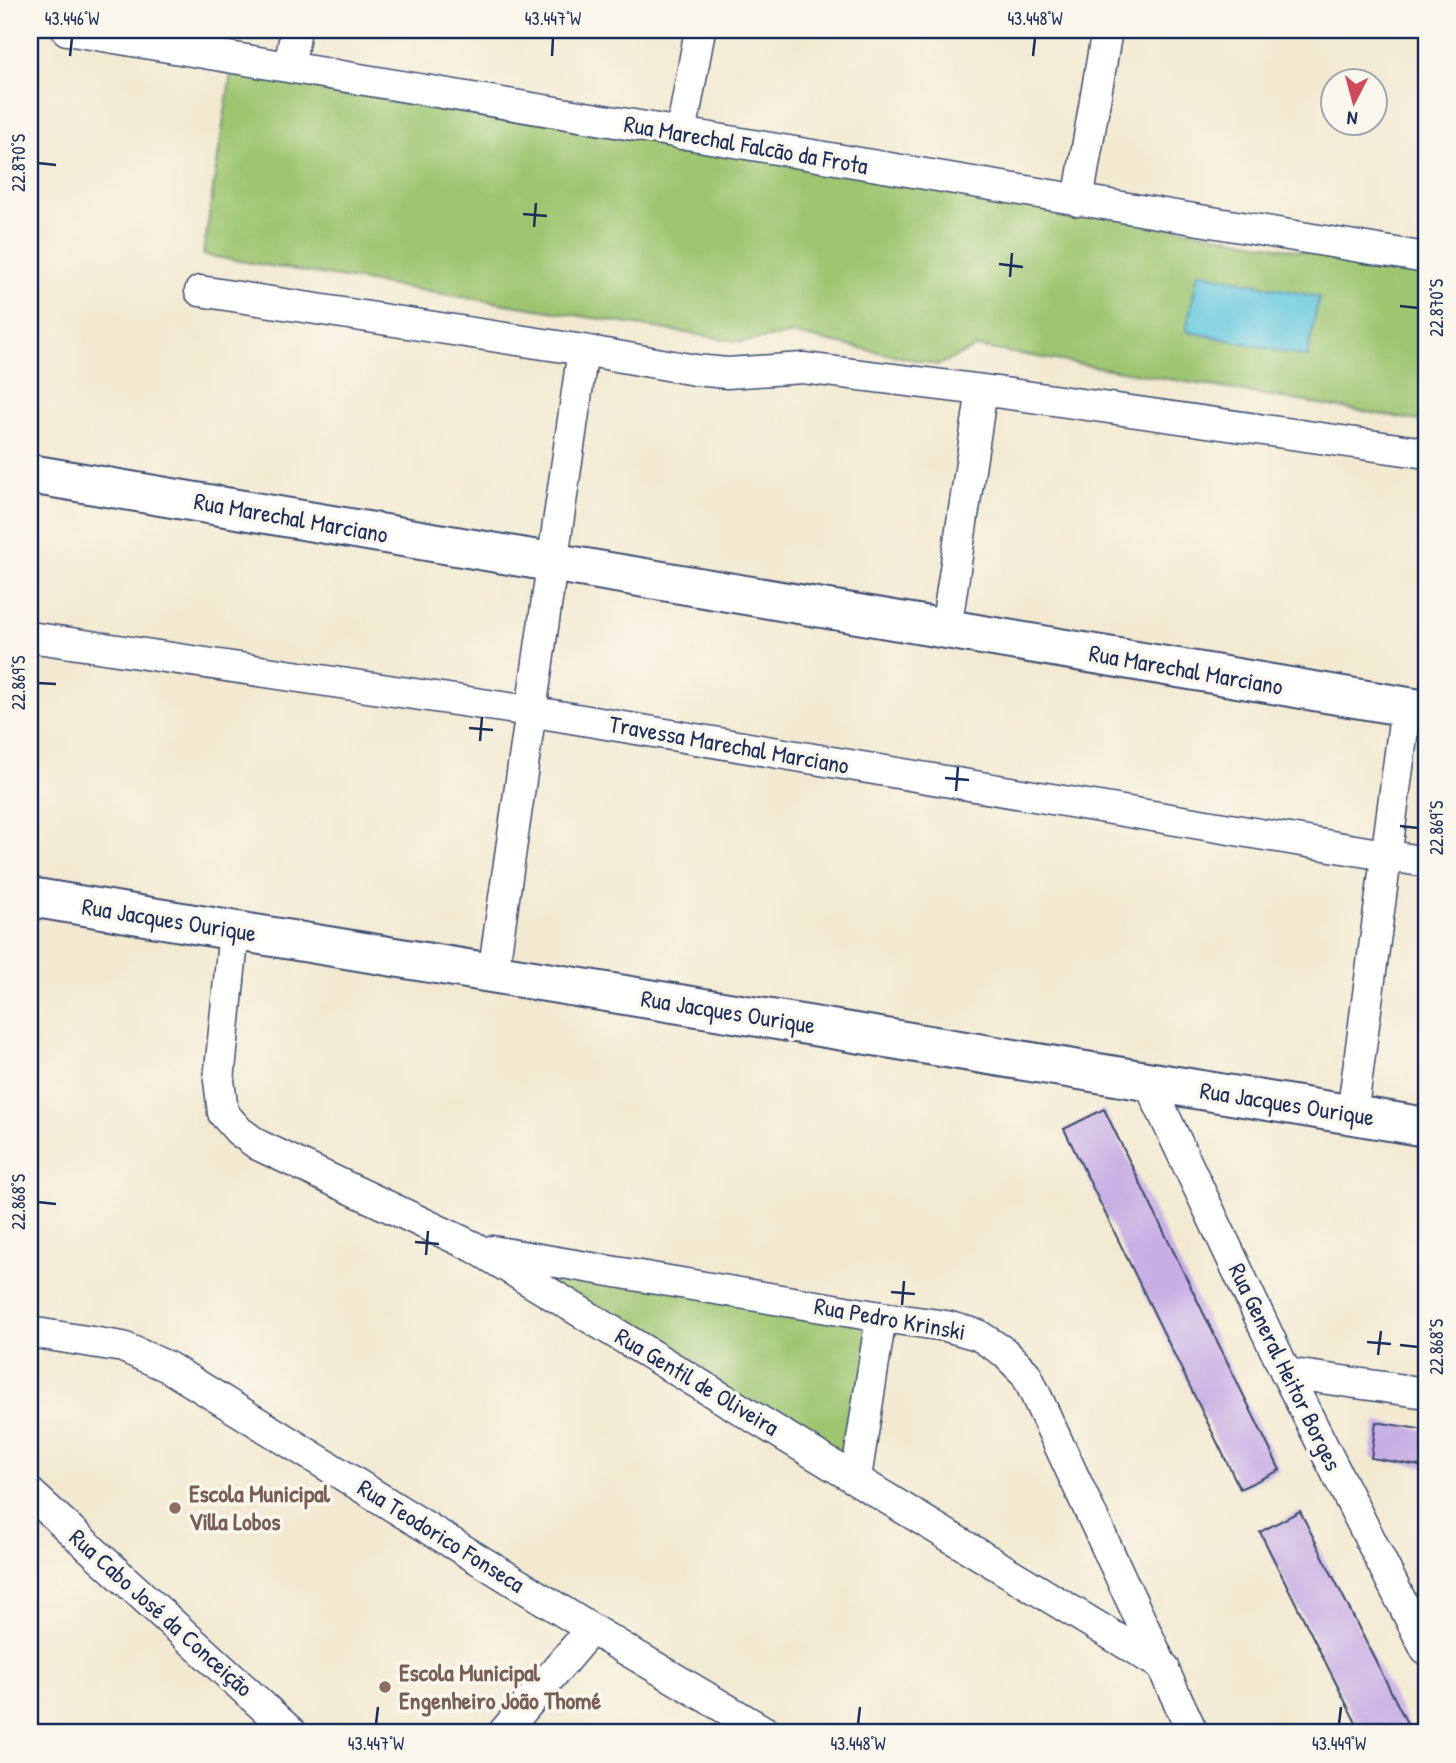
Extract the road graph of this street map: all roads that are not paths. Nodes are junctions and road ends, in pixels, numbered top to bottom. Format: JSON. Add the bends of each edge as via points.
{"nodes":[{"id":1,"x":67,"y":30,"type":"edge"},
{"id":2,"x":296,"y":30,"type":"edge"},
{"id":3,"x":700,"y":30,"type":"edge"},
{"id":4,"x":1107,"y":30,"type":"edge"},
{"id":5,"x":289,"y":67,"type":"junction"},
{"id":6,"x":681,"y":134,"type":"junction"},
{"id":7,"x":1077,"y":201,"type":"junction"},
{"id":8,"x":1426,"y":258,"type":"edge"},
{"id":9,"x":200,"y":291,"type":"dead end"},
{"id":10,"x":583,"y":350,"type":"junction"},
{"id":11,"x":982,"y":390,"type":"junction"},
{"id":12,"x":1426,"y":453,"type":"edge"},
{"id":13,"x":30,"y":474,"type":"edge"},
{"id":14,"x":552,"y":562,"type":"junction"},
{"id":15,"x":946,"y":629,"type":"junction"},
{"id":16,"x":30,"y":637,"type":"edge"},
{"id":17,"x":1416,"y":709,"type":"edge"},
{"id":18,"x":529,"y":711,"type":"junction"},
{"id":19,"x":1385,"y":855,"type":"junction"},
{"id":20,"x":1426,"y":862,"type":"edge"},
{"id":21,"x":30,"y":897,"type":"edge"},
{"id":22,"x":234,"y":931,"type":"junction"},
{"id":23,"x":493,"y":974,"type":"junction"},
{"id":24,"x":1148,"y":1081,"type":"junction"},
{"id":25,"x":1352,"y":1115,"type":"junction"},
{"id":26,"x":1426,"y":1127,"type":"edge"},
{"id":27,"x":474,"y":1248,"type":"junction"},
{"id":28,"x":881,"y":1317,"type":"junction"},
{"id":29,"x":30,"y":1332,"type":"edge"},
{"id":30,"x":1286,"y":1373,"type":"junction"},
{"id":31,"x":1426,"y":1393,"type":"edge"},
{"id":32,"x":856,"y":1478,"type":"junction"},
{"id":33,"x":30,"y":1493,"type":"edge"},
{"id":34,"x":591,"y":1629,"type":"junction"},
{"id":35,"x":1426,"y":1650,"type":"edge"},
{"id":36,"x":1164,"y":1667,"type":"junction"},
{"id":37,"x":292,"y":1733,"type":"edge"},
{"id":38,"x":503,"y":1733,"type":"edge"},
{"id":39,"x":766,"y":1733,"type":"edge"},
{"id":40,"x":1193,"y":1733,"type":"edge"}],
"edges":[{"from":1,"to":5,"type":"street","name":"Rua Marechal Falcão da Frota"},
{"from":2,"to":5,"type":"street"},
{"from":3,"to":6,"type":"street"},
{"from":4,"to":7,"type":"street"},
{"from":5,"to":6,"type":"street","name":"Rua Marechal Falcão da Frota"},
{"from":6,"to":7,"type":"street","name":"Rua Marechal Falcão da Frota"},
{"from":7,"to":8,"type":"street","name":"Rua Marechal Falcão da Frota"},
{"from":9,"to":10,"type":"street"},
{"from":10,"to":11,"type":"street","via":[[695,370],[727,373],[803,368]]},
{"from":10,"to":14,"type":"street"},
{"from":11,"to":12,"type":"street"},
{"from":11,"to":15,"type":"street"},
{"from":13,"to":14,"type":"main road","name":"Rua Marechal Marciano"},
{"from":14,"to":15,"type":"main road","name":"Rua Marechal Marciano"},
{"from":14,"to":18,"type":"street"},
{"from":15,"to":17,"type":"main road","name":"Rua Marechal Marciano"},
{"from":16,"to":18,"type":"street","name":"Travessa Marechal Marciano"},
{"from":17,"to":19,"type":"street"},
{"from":18,"to":19,"type":"street","name":"Travessa Marechal Marciano"},
{"from":18,"to":23,"type":"street"},
{"from":19,"to":20,"type":"street","name":"Travessa Marechal Marciano"},
{"from":19,"to":25,"type":"street"},
{"from":21,"to":22,"type":"main road","name":"Rua Jacques Ourique"},
{"from":22,"to":23,"type":"main road","name":"Rua Jacques Ourique"},
{"from":22,"to":27,"type":"street","name":"Rua Gentil de Oliveira","via":[[220,1058],[223,1112],[258,1145]]},
{"from":23,"to":24,"type":"main road","name":"Rua Jacques Ourique"},
{"from":24,"to":25,"type":"main road","name":"Rua Jacques Ourique"},
{"from":24,"to":30,"type":"street","name":"Rua General Heitor Borges"},
{"from":25,"to":26,"type":"main road","name":"Rua Jacques Ourique"},
{"from":27,"to":28,"type":"street","name":"Rua Pedro Krinski"},
{"from":27,"to":32,"type":"street","name":"Rua Gentil de Oliveira"},
{"from":28,"to":32,"type":"street"},
{"from":28,"to":36,"type":"street","name":"Rua Pedro Krinski","via":[[978,1335],[1026,1374]]},
{"from":29,"to":34,"type":"street","name":"Rua Teodorico Fonseca","via":[[123,1347],[168,1367]]},
{"from":30,"to":31,"type":"street"},
{"from":30,"to":35,"type":"street","name":"Rua General Heitor Borges"},
{"from":32,"to":36,"type":"street","name":"Rua Gentil de Oliveira"},
{"from":33,"to":37,"type":"street","name":"Rua Cabo José da Conceição"},
{"from":34,"to":38,"type":"street"},
{"from":34,"to":39,"type":"street","name":"Rua Teodorico Fonseca"},
{"from":36,"to":40,"type":"street","name":"Rua Pedro Krinski"}]}
